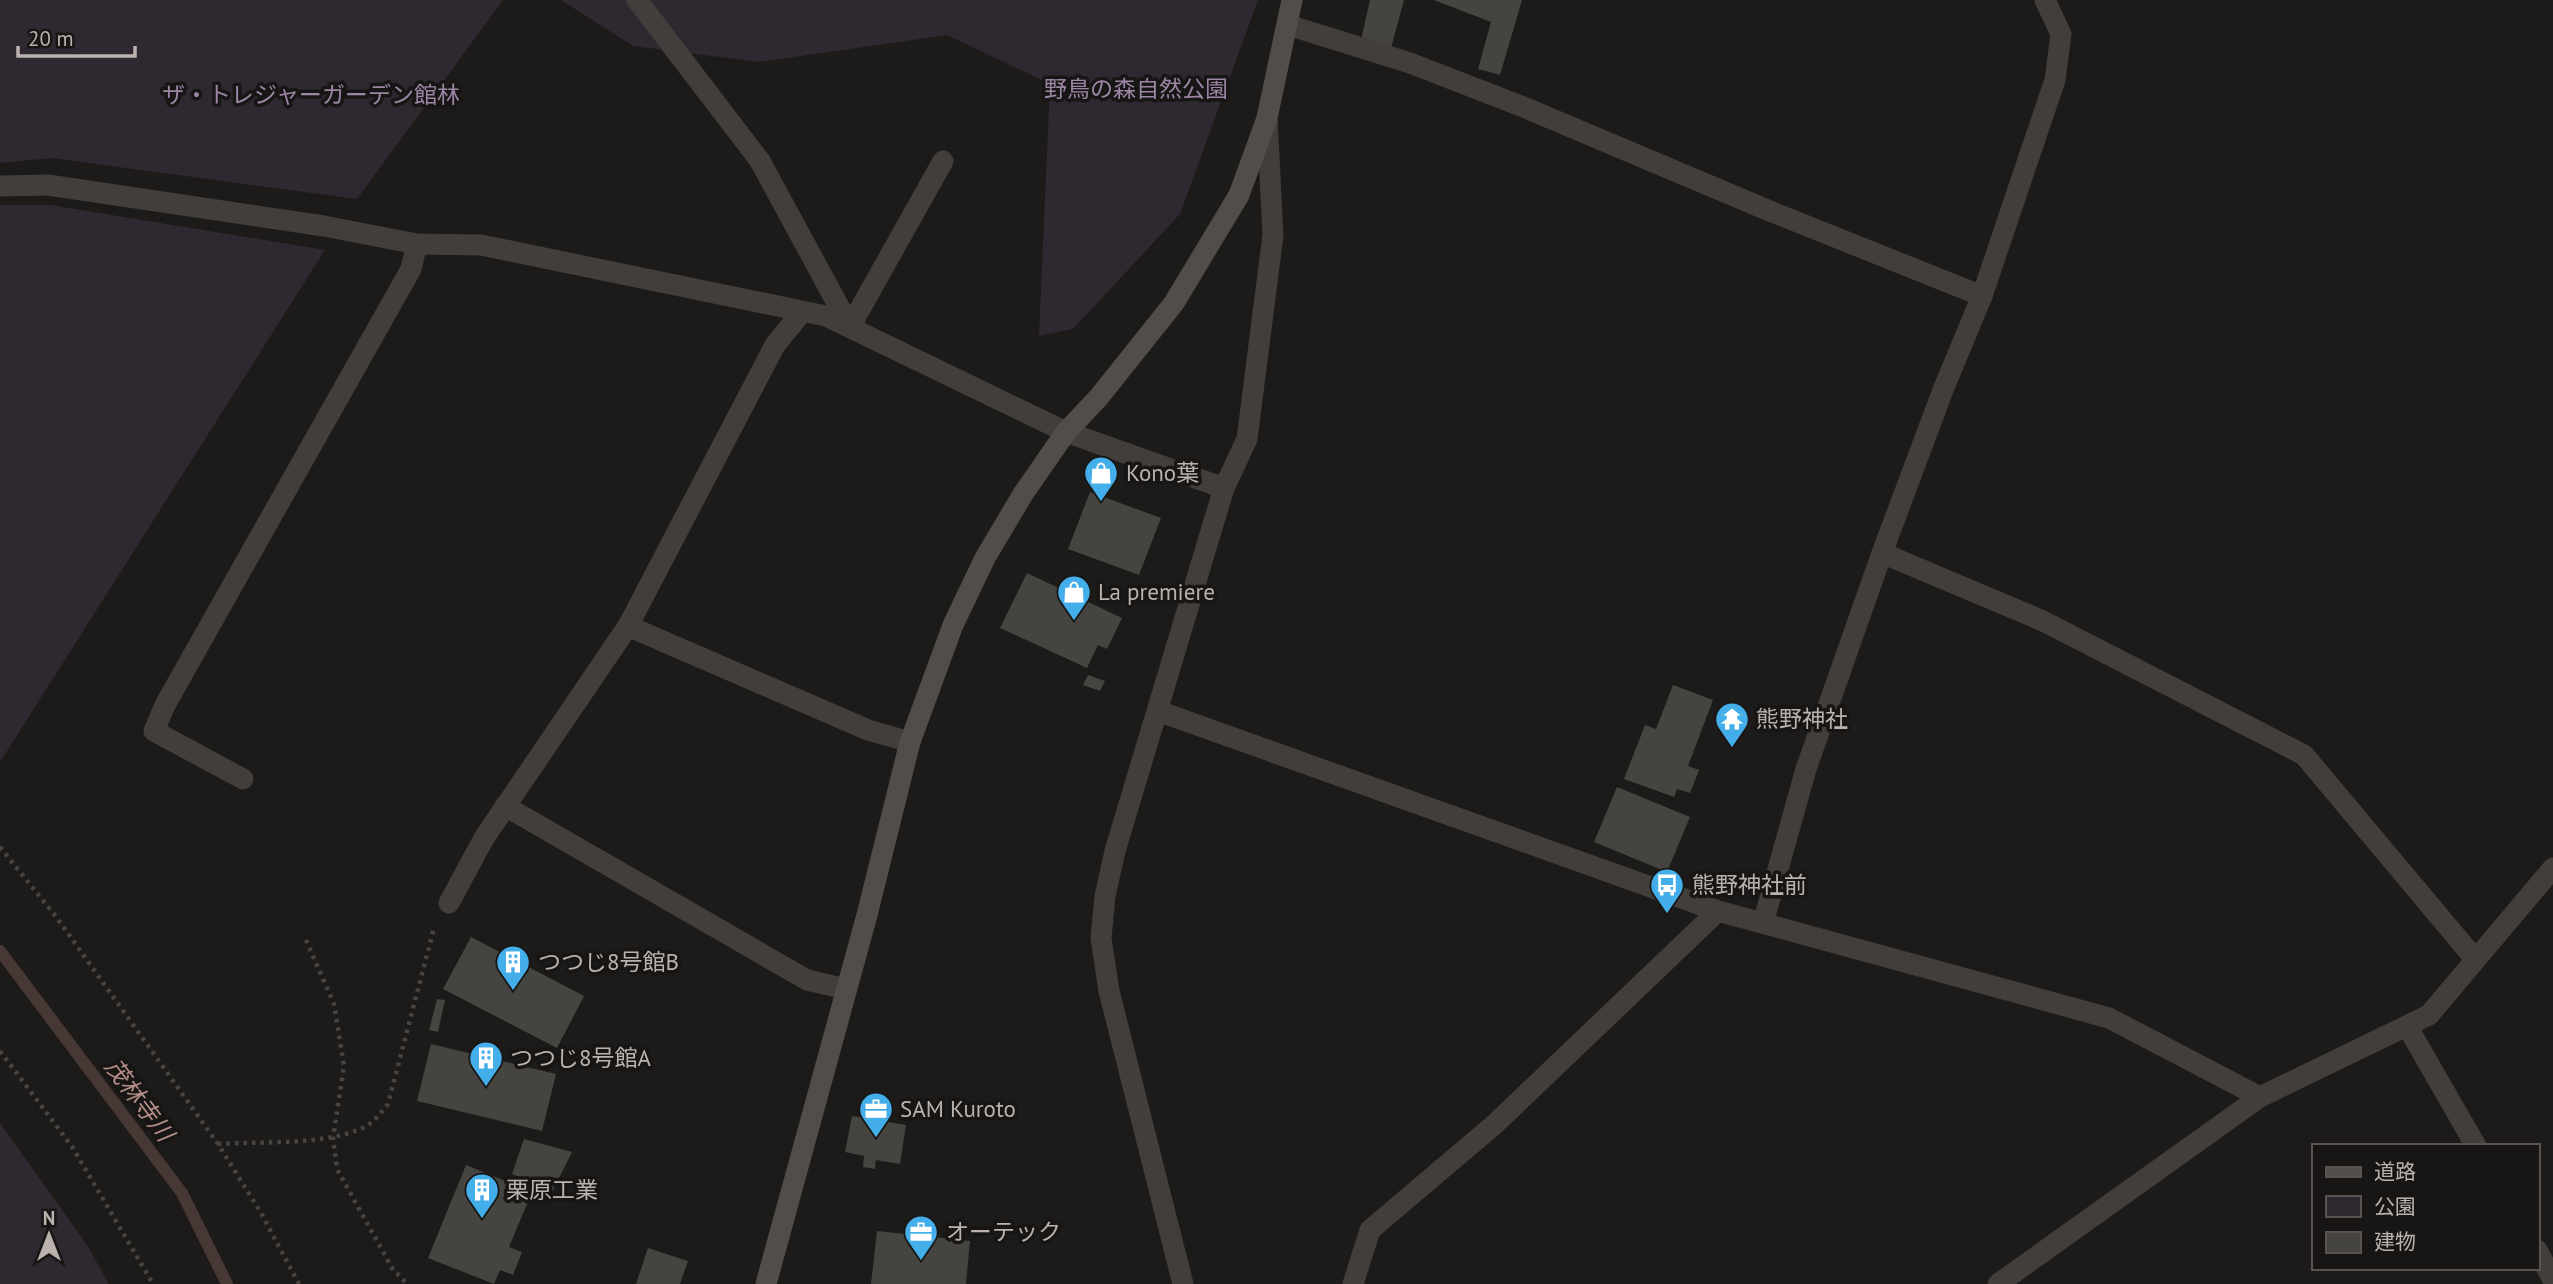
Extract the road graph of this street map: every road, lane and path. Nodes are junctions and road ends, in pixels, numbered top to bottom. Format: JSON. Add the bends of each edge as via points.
{"nodes":[{"id":1,"x":637,"y":0,"type":"edge"},
{"id":2,"x":1292,"y":0,"type":"edge"},
{"id":3,"x":2045,"y":0,"type":"edge"},
{"id":4,"x":1288,"y":25,"type":"junction"},
{"id":5,"x":1267,"y":118,"type":"junction"},
{"id":6,"x":943,"y":161,"type":"dead end"},
{"id":7,"x":0,"y":186,"type":"edge"},
{"id":8,"x":417,"y":244,"type":"junction"},
{"id":9,"x":1982,"y":296,"type":"junction"},
{"id":10,"x":802,"y":312,"type":"junction"},
{"id":11,"x":850,"y":327,"type":"junction"},
{"id":12,"x":1066,"y":432,"type":"junction"},
{"id":13,"x":1224,"y":488,"type":"junction"},
{"id":14,"x":1882,"y":553,"type":"junction"},
{"id":15,"x":628,"y":626,"type":"junction"},
{"id":16,"x":1158,"y":711,"type":"junction"},
{"id":17,"x":910,"y":742,"type":"junction"},
{"id":18,"x":243,"y":779,"type":"dead end"},
{"id":19,"x":505,"y":806,"type":"junction"},
{"id":20,"x":0,"y":847,"type":"edge"},
{"id":21,"x":2553,"y":868,"type":"edge"},
{"id":22,"x":449,"y":903,"type":"joint"},
{"id":23,"x":1718,"y":911,"type":"junction"},
{"id":24,"x":1763,"y":923,"type":"junction"},
{"id":25,"x":306,"y":940,"type":"dead end"},
{"id":26,"x":2475,"y":959,"type":"junction"},
{"id":27,"x":846,"y":989,"type":"junction"},
{"id":28,"x":2407,"y":1026,"type":"junction"},
{"id":29,"x":0,"y":1051,"type":"edge"},
{"id":30,"x":2260,"y":1097,"type":"junction"},
{"id":31,"x":333,"y":1138,"type":"junction"},
{"id":32,"x":218,"y":1144,"type":"junction"},
{"id":33,"x":2475,"y":1144,"type":"edge"},
{"id":34,"x":2539,"y":1254,"type":"edge"},
{"id":35,"x":2553,"y":1280,"type":"edge"},
{"id":36,"x":153,"y":1284,"type":"edge"},
{"id":37,"x":299,"y":1284,"type":"edge"},
{"id":38,"x":407,"y":1284,"type":"edge"},
{"id":39,"x":766,"y":1284,"type":"edge"},
{"id":40,"x":1183,"y":1284,"type":"edge"},
{"id":41,"x":1353,"y":1284,"type":"edge"},
{"id":42,"x":1998,"y":1284,"type":"edge"}],
"edges":[{"from":1,"to":11,"type":"street","via":[[760,161]]},
{"from":2,"to":4,"type":"street"},
{"from":3,"to":9,"type":"street","via":[[2060,34],[2055,80]]},
{"from":4,"to":5,"type":"street"},
{"from":4,"to":9,"type":"street","via":[[1410,63],[1508,101]]},
{"from":5,"to":12,"type":"street","via":[[1239,195],[1174,303]]},
{"from":5,"to":13,"type":"street","via":[[1273,235],[1247,439]]},
{"from":6,"to":11,"type":"street"},
{"from":7,"to":8,"type":"street","via":[[48,185]]},
{"from":8,"to":10,"type":"street","via":[[481,245]]},
{"from":8,"to":18,"type":"street","via":[[411,269],[154,731]]},
{"from":9,"to":14,"type":"street"},
{"from":10,"to":11,"type":"street"},
{"from":10,"to":15,"type":"street","via":[[775,345]]},
{"from":11,"to":12,"type":"street"},
{"from":12,"to":13,"type":"street"},
{"from":12,"to":17,"type":"street","via":[[985,558]]},
{"from":13,"to":16,"type":"street"},
{"from":14,"to":24,"type":"street","via":[[1806,769]]},
{"from":14,"to":26,"type":"street","via":[[2042,621],[2304,755]]},
{"from":15,"to":17,"type":"street","via":[[868,730]]},
{"from":15,"to":19,"type":"street"},
{"from":16,"to":23,"type":"street"},
{"from":16,"to":40,"type":"street","via":[[1115,852],[1101,938],[1109,991]]},
{"from":17,"to":27,"type":"street"},
{"from":19,"to":22,"type":"street"},
{"from":19,"to":27,"type":"street","via":[[807,980]]},
{"from":20,"to":32,"type":"path","via":[[57,918]]},
{"from":21,"to":26,"type":"street"},
{"from":22,"to":31,"type":"path","via":[[435,924],[388,1104],[366,1126]]},
{"from":23,"to":24,"type":"street"},
{"from":23,"to":41,"type":"street","via":[[1495,1124],[1370,1230]]},
{"from":24,"to":30,"type":"street","via":[[2109,1018]]},
{"from":25,"to":31,"type":"path","via":[[334,1004],[344,1066]]},
{"from":26,"to":28,"type":"street","via":[[2429,1015]]},
{"from":27,"to":39,"type":"street"},
{"from":28,"to":30,"type":"street"},
{"from":28,"to":33,"type":"street"},
{"from":29,"to":36,"type":"path","via":[[73,1148]]},
{"from":30,"to":42,"type":"street"},
{"from":31,"to":32,"type":"path"},
{"from":31,"to":38,"type":"path","via":[[337,1169],[392,1268]]},
{"from":32,"to":37,"type":"path"},
{"from":34,"to":35,"type":"street"}]}
